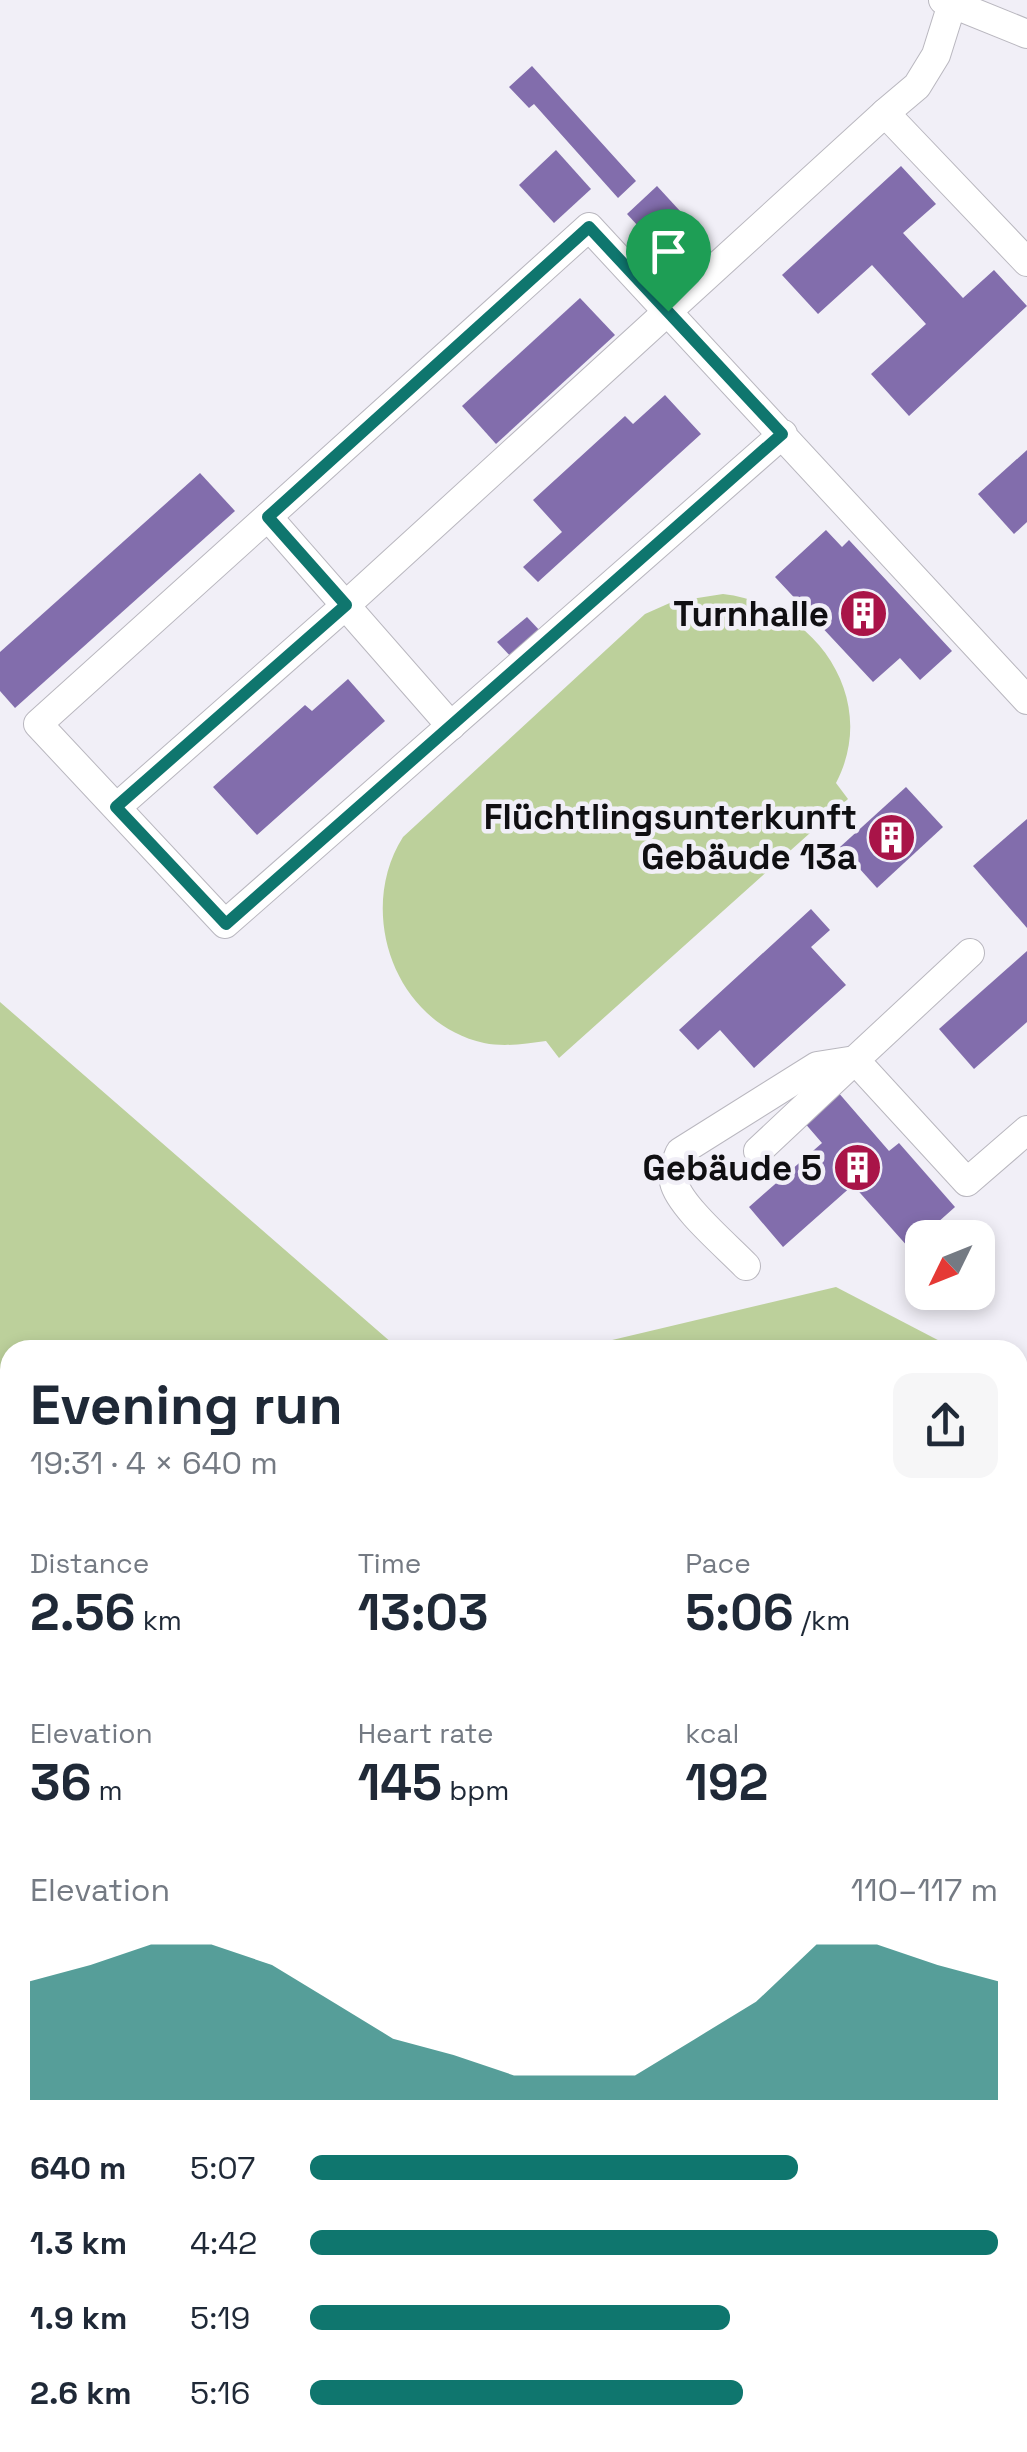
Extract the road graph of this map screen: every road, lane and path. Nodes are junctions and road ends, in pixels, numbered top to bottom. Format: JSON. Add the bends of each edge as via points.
{"nodes":[{"id":1,"x":947,"y":2,"type":"edge"},
{"id":2,"x":997,"y":10,"type":"edge"},
{"id":3,"x":1027,"y":34,"type":"edge"},
{"id":4,"x":884,"y":113,"type":"junction"},
{"id":5,"x":1027,"y":262,"type":"edge"},
{"id":6,"x":668,"y":311,"type":"junction"},
{"id":7,"x":782,"y":434,"type":"junction"},
{"id":8,"x":268,"y":517,"type":"junction"},
{"id":9,"x":346,"y":605,"type":"junction"},
{"id":10,"x":1027,"y":700,"type":"edge"},
{"id":11,"x":451,"y":726,"type":"junction"},
{"id":12,"x":116,"y":807,"type":"junction"},
{"id":13,"x":970,"y":953,"type":"dead end"},
{"id":14,"x":855,"y":1060,"type":"junction"},
{"id":15,"x":1027,"y":1130,"type":"edge"},
{"id":16,"x":758,"y":1151,"type":"dead end"},
{"id":17,"x":746,"y":1266,"type":"dead end"}],
"edges":[{"from":1,"to":2,"type":"street"},
{"from":1,"to":4,"type":"street","via":[[936,55],[918,86]]},
{"from":2,"to":3,"type":"street"},
{"from":4,"to":5,"type":"street"},
{"from":4,"to":6,"type":"street"},
{"from":6,"to":7,"type":"street"},
{"from":6,"to":8,"type":"street","via":[[589,227]]},
{"from":6,"to":9,"type":"street"},
{"from":7,"to":10,"type":"street"},
{"from":7,"to":11,"type":"street"},
{"from":8,"to":9,"type":"street"},
{"from":8,"to":12,"type":"street","via":[[38,724]]},
{"from":9,"to":11,"type":"street"},
{"from":9,"to":12,"type":"street"},
{"from":11,"to":12,"type":"street","via":[[226,924]]},
{"from":13,"to":14,"type":"street"},
{"from":14,"to":15,"type":"street","via":[[967,1182]]},
{"from":14,"to":16,"type":"street"},
{"from":14,"to":17,"type":"street","via":[[817,1066],[680,1152],[674,1184]]}]}
